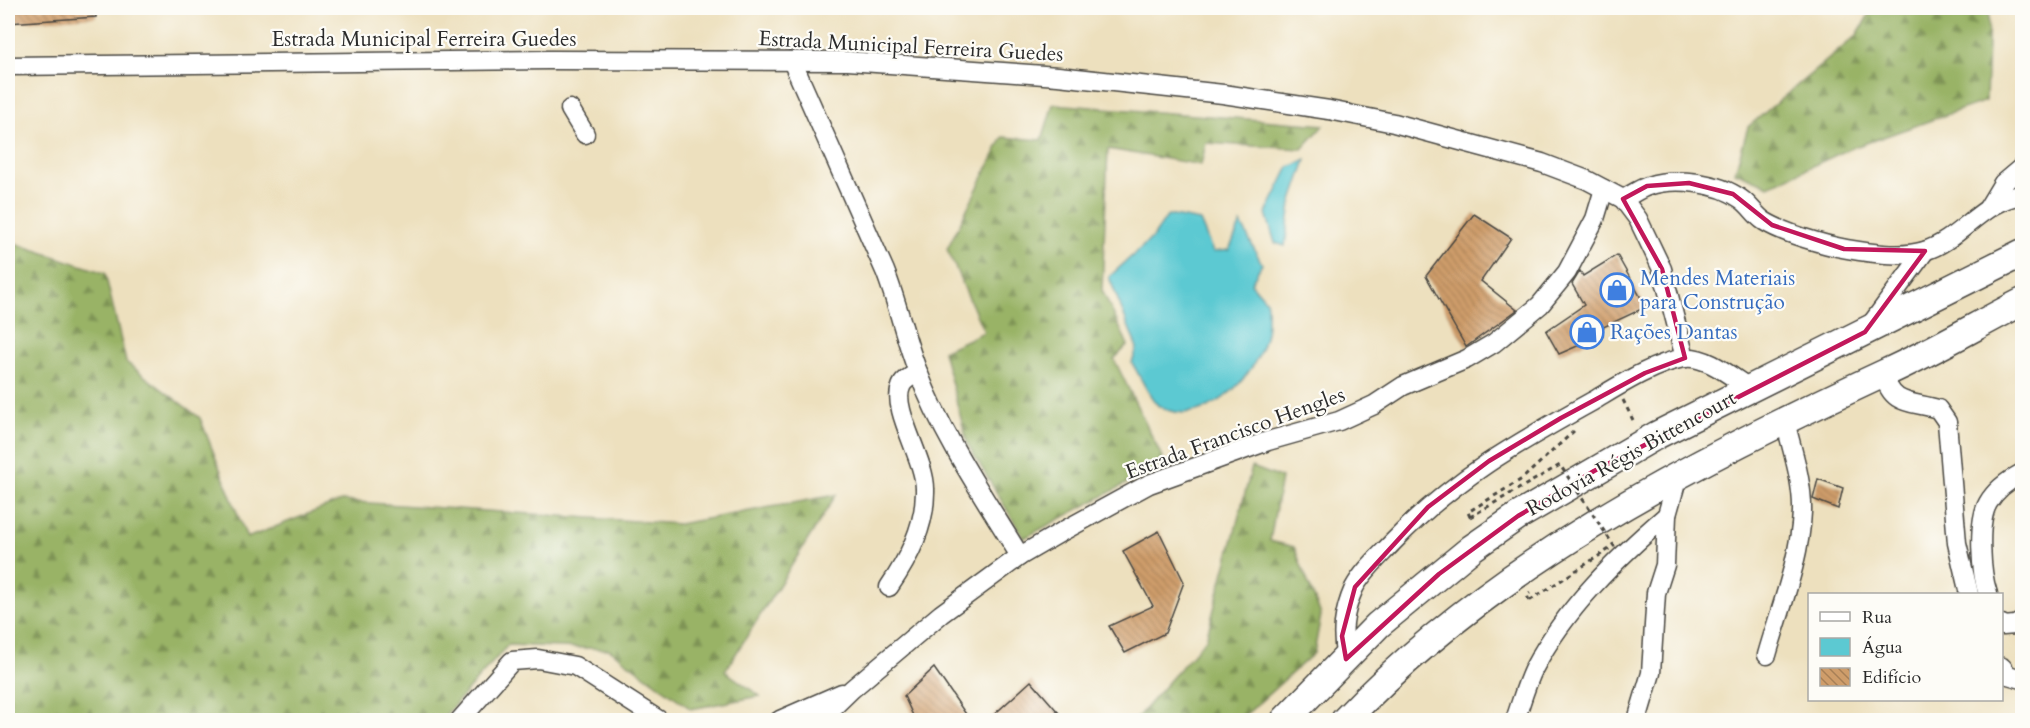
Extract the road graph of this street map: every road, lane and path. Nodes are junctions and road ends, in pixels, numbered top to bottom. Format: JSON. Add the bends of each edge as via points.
{"nodes":[{"id":1,"x":792,"y":61,"type":"junction"},
{"id":2,"x":8,"y":66,"type":"edge"},
{"id":3,"x":570,"y":109,"type":"dead end"},
{"id":4,"x":585,"y":134,"type":"dead end"},
{"id":5,"x":2022,"y":167,"type":"edge"},
{"id":6,"x":1604,"y":189,"type":"junction"},
{"id":7,"x":2022,"y":195,"type":"edge"},
{"id":8,"x":1623,"y":199,"type":"junction"},
{"id":9,"x":1988,"y":208,"type":"junction"},
{"id":10,"x":1925,"y":251,"type":"junction"},
{"id":11,"x":2022,"y":253,"type":"edge"},
{"id":12,"x":2022,"y":302,"type":"edge"},
{"id":13,"x":1865,"y":332,"type":"junction"},
{"id":14,"x":1685,"y":358,"type":"junction"},
{"id":15,"x":918,"y":372,"type":"junction"},
{"id":16,"x":1884,"y":374,"type":"junction"},
{"id":17,"x":1616,"y":388,"type":"junction"},
{"id":18,"x":1749,"y":388,"type":"junction"},
{"id":19,"x":1633,"y":420,"type":"dead end"},
{"id":20,"x":1785,"y":421,"type":"junction"},
{"id":21,"x":1581,"y":424,"type":"dead end"},
{"id":22,"x":2022,"y":473,"type":"edge"},
{"id":23,"x":1678,"y":476,"type":"junction"},
{"id":24,"x":1667,"y":515,"type":"junction"},
{"id":25,"x":1020,"y":556,"type":"junction"},
{"id":26,"x":890,"y":587,"type":"dead end"},
{"id":27,"x":1969,"y":593,"type":"edge"},
{"id":28,"x":1988,"y":593,"type":"edge"},
{"id":29,"x":1529,"y":601,"type":"dead end"},
{"id":30,"x":2022,"y":621,"type":"edge"},
{"id":31,"x":2003,"y":625,"type":"edge"},
{"id":32,"x":1767,"y":655,"type":"dead end"},
{"id":33,"x":1346,"y":659,"type":"junction"},
{"id":34,"x":2003,"y":670,"type":"edge"},
{"id":35,"x":2022,"y":679,"type":"edge"},
{"id":36,"x":852,"y":689,"type":"junction"},
{"id":37,"x":829,"y":717,"type":"edge"},
{"id":38,"x":460,"y":720,"type":"edge"},
{"id":39,"x":659,"y":720,"type":"edge"},
{"id":40,"x":780,"y":720,"type":"edge"},
{"id":41,"x":1285,"y":720,"type":"edge"},
{"id":42,"x":1345,"y":720,"type":"edge"},
{"id":43,"x":1515,"y":720,"type":"edge"},
{"id":44,"x":1637,"y":720,"type":"edge"}],
"edges":[{"from":1,"to":2,"type":"street","name":"Estrada Municipal Ferreira Guedes"},
{"from":1,"to":6,"type":"street","name":"Estrada Municipal Ferreira Guedes","via":[[1006,71],[1223,94],[1329,110],[1394,123],[1542,163]]},
{"from":1,"to":15,"type":"street","via":[[890,282]]},
{"from":3,"to":4,"type":"street"},
{"from":5,"to":9,"type":"street","via":[[2003,183]]},
{"from":6,"to":8,"type":"street","name":"Estrada Municipal Ferreira Guedes"},
{"from":6,"to":25,"type":"street","name":"Estrada Francisco Hengles","via":[[1595,219],[1567,272],[1540,305],[1494,343],[1339,421],[1268,441],[1149,484]]},
{"from":7,"to":9,"type":"street"},
{"from":8,"to":10,"type":"street","via":[[1647,186],[1689,183],[1733,194],[1773,225],[1844,249],[1902,254]]},
{"from":8,"to":14,"type":"street","name":"Estrada Municipal Ferreira Guedes","via":[[1662,269]]},
{"from":9,"to":10,"type":"street"},
{"from":10,"to":13,"type":"street"},
{"from":11,"to":13,"type":"highway","name":"Rodovia Régis Bittencourt"},
{"from":12,"to":16,"type":"highway","name":"Rodovia Régis Bittencourt"},
{"from":13,"to":18,"type":"highway","name":"Rodovia Régis Bittencourt"},
{"from":14,"to":17,"type":"street"},
{"from":14,"to":18,"type":"street","via":[[1706,362]]},
{"from":15,"to":25,"type":"street","via":[[962,461]]},
{"from":15,"to":26,"type":"street","via":[[903,382],[899,392],[908,431],[923,468],[924,510],[909,554]]},
{"from":16,"to":20,"type":"highway","name":"Rodovia Régis Bittencourt"},
{"from":16,"to":27,"type":"street","via":[[1887,389],[1898,399],[1938,409],[1947,422],[1957,543]]},
{"from":17,"to":19,"type":"path"},
{"from":17,"to":33,"type":"street","via":[[1456,483],[1399,536],[1355,587],[1342,636]]},
{"from":18,"to":33,"type":"highway","name":"Rodovia Régis Bittencourt","via":[[1518,516],[1378,625]]},
{"from":20,"to":23,"type":"highway","name":"Rodovia Régis Bittencourt"},
{"from":20,"to":32,"type":"street","via":[[1802,510],[1795,558]]},
{"from":21,"to":29,"type":"path","bridge":true,"via":[[1522,478],[1468,512],[1470,517],[1560,465],[1614,546]]},
{"from":22,"to":28,"type":"street","via":[[2008,480],[1985,509],[1983,568]]},
{"from":23,"to":24,"type":"street"},
{"from":23,"to":42,"type":"highway","name":"Rodovia Régis Bittencourt","via":[[1582,531],[1474,607],[1423,646]]},
{"from":24,"to":43,"type":"street","via":[[1630,546],[1563,622],[1534,670]]},
{"from":24,"to":44,"type":"street","via":[[1665,565],[1656,593],[1651,673]]},
{"from":25,"to":36,"type":"street","name":"Estrada Francisco Hengles","via":[[941,614]]},
{"from":30,"to":31,"type":"street"},
{"from":33,"to":41,"type":"highway","name":"Rodovia Régis Bittencourt"},
{"from":34,"to":35,"type":"street"},
{"from":36,"to":37,"type":"street","name":"Estrada Francisco Hengles"},
{"from":36,"to":40,"type":"street"},
{"from":38,"to":39,"type":"street","via":[[512,661],[538,658],[575,666]]}]}
